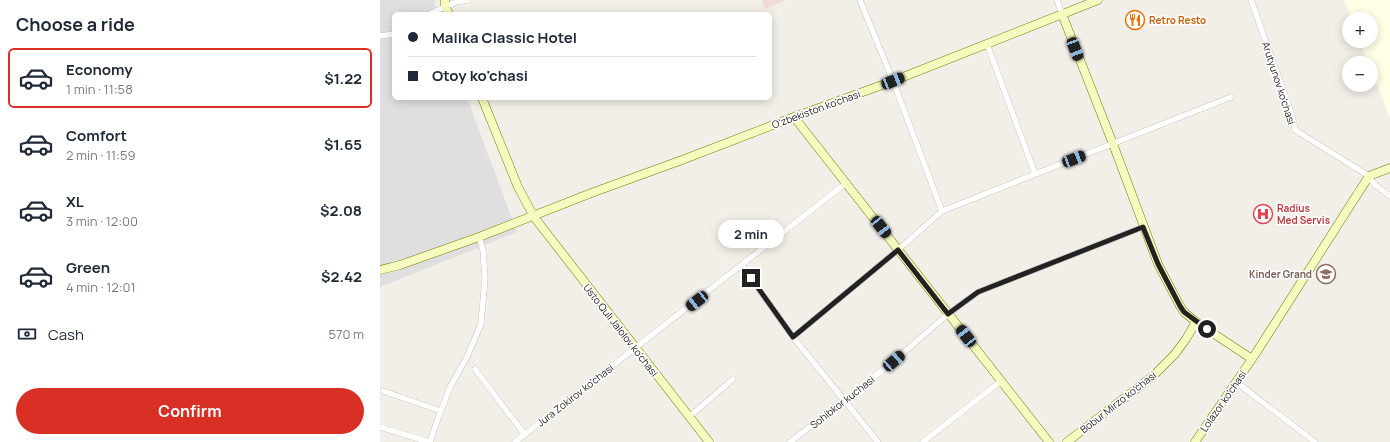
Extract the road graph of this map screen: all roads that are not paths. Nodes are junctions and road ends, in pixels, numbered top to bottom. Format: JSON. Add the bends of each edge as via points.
{"nodes":[{"id":1,"x":468,"y":0,"type":"edge"},
{"id":2,"x":860,"y":0,"type":"edge"},
{"id":3,"x":1057,"y":0,"type":"edge"},
{"id":4,"x":1098,"y":0,"type":"edge"},
{"id":5,"x":1251,"y":0,"type":"edge"},
{"id":6,"x":446,"y":7,"type":"edge"},
{"id":7,"x":434,"y":12,"type":"edge"},
{"id":8,"x":1062,"y":14,"type":"junction"},
{"id":9,"x":392,"y":34,"type":"edge"},
{"id":10,"x":380,"y":36,"type":"edge"},
{"id":11,"x":987,"y":44,"type":"junction"},
{"id":12,"x":893,"y":81,"type":"junction"},
{"id":13,"x":1231,"y":97,"type":"dead end"},
{"id":14,"x":483,"y":100,"type":"edge"},
{"id":15,"x":794,"y":117,"type":"junction"},
{"id":16,"x":1113,"y":144,"type":"junction"},
{"id":17,"x":1390,"y":168,"type":"edge"},
{"id":18,"x":1035,"y":174,"type":"junction"},
{"id":19,"x":1369,"y":176,"type":"junction"},
{"id":20,"x":846,"y":183,"type":"junction"},
{"id":21,"x":1390,"y":196,"type":"edge"},
{"id":22,"x":942,"y":211,"type":"junction"},
{"id":23,"x":534,"y":216,"type":"junction"},
{"id":24,"x":1143,"y":227,"type":"junction"},
{"id":25,"x":479,"y":237,"type":"junction"},
{"id":26,"x":898,"y":250,"type":"junction"},
{"id":27,"x":742,"y":266,"type":"junction"},
{"id":28,"x":380,"y":270,"type":"edge"},
{"id":29,"x":948,"y":314,"type":"junction"},
{"id":30,"x":1196,"y":322,"type":"junction"},
{"id":31,"x":793,"y":337,"type":"junction"},
{"id":32,"x":635,"y":348,"type":"junction"},
{"id":33,"x":1252,"y":360,"type":"junction"},
{"id":34,"x":475,"y":369,"type":"dead end"},
{"id":35,"x":734,"y":379,"type":"dead end"},
{"id":36,"x":1001,"y":381,"type":"junction"},
{"id":37,"x":1236,"y":382,"type":"junction"},
{"id":38,"x":383,"y":391,"type":"dead end"},
{"id":39,"x":844,"y":401,"type":"junction"},
{"id":40,"x":441,"y":411,"type":"junction"},
{"id":41,"x":689,"y":417,"type":"junction"},
{"id":42,"x":380,"y":427,"type":"edge"},
{"id":43,"x":525,"y":435,"type":"junction"},
{"id":44,"x":430,"y":442,"type":"edge"},
{"id":45,"x":515,"y":442,"type":"edge"},
{"id":46,"x":709,"y":442,"type":"edge"},
{"id":47,"x":790,"y":442,"type":"edge"},
{"id":48,"x":878,"y":442,"type":"edge"},
{"id":49,"x":923,"y":442,"type":"edge"},
{"id":50,"x":1049,"y":442,"type":"edge"},
{"id":51,"x":1067,"y":442,"type":"edge"},
{"id":52,"x":1194,"y":442,"type":"edge"},
{"id":53,"x":1315,"y":442,"type":"edge"}],
"edges":[{"from":1,"to":6,"type":"street"},
{"from":2,"to":12,"type":"street"},
{"from":3,"to":8,"type":"street"},
{"from":4,"to":8,"type":"street","name":"O'zbekiston ko'chasi"},
{"from":5,"to":19,"type":"street","name":"Arutyunov ko'chasi","via":[[1295,130]]},
{"from":6,"to":7,"type":"street"},
{"from":8,"to":11,"type":"street","name":"O'zbekiston ko'chasi"},
{"from":8,"to":16,"type":"street"},
{"from":9,"to":10,"type":"street"},
{"from":11,"to":12,"type":"street","name":"O'zbekiston ko'chasi"},
{"from":11,"to":18,"type":"street"},
{"from":12,"to":15,"type":"street","name":"O'zbekiston ko'chasi"},
{"from":12,"to":22,"type":"street"},
{"from":13,"to":16,"type":"street"},
{"from":14,"to":23,"type":"street","name":"Usto Quli Jalolov ko'chasi","via":[[518,187]]},
{"from":15,"to":20,"type":"street"},
{"from":15,"to":23,"type":"street","name":"O'zbekiston ko'chasi"},
{"from":16,"to":18,"type":"street"},
{"from":16,"to":24,"type":"street"},
{"from":17,"to":19,"type":"street"},
{"from":18,"to":22,"type":"street"},
{"from":19,"to":21,"type":"street","name":"Arutyunov ko'chasi","via":[[1374,184]]},
{"from":19,"to":33,"type":"street"},
{"from":20,"to":26,"type":"street"},
{"from":20,"to":27,"type":"street","name":"Jura Zokirov ko'chasi"},
{"from":22,"to":26,"type":"street"},
{"from":23,"to":25,"type":"street","name":"O'zbekiston ko'chasi"},
{"from":23,"to":32,"type":"street","name":"Usto Quli Jalolov ko'chasi"},
{"from":24,"to":29,"type":"street","name":"Sohibkor kuchasi","via":[[978,292]]},
{"from":24,"to":30,"type":"street","via":[[1158,264],[1180,306]]},
{"from":25,"to":28,"type":"street","name":"O'zbekiston ko'chasi"},
{"from":25,"to":40,"type":"street","via":[[483,250],[485,278],[481,324]]},
{"from":26,"to":29,"type":"street"},
{"from":26,"to":31,"type":"street"},
{"from":27,"to":31,"type":"street"},
{"from":27,"to":32,"type":"street","name":"Jura Zokirov ko'chasi"},
{"from":29,"to":36,"type":"street"},
{"from":29,"to":39,"type":"street","name":"Sohibkor kuchasi"},
{"from":30,"to":33,"type":"street"},
{"from":30,"to":51,"type":"street","name":"Bobur Mirzo ko'chasi","via":[[1175,354],[1153,376]]},
{"from":31,"to":39,"type":"street"},
{"from":32,"to":41,"type":"street","name":"Usto Quli Jalolov ko'chasi"},
{"from":32,"to":43,"type":"street","name":"Jura Zokirov ko'chasi"},
{"from":33,"to":37,"type":"street","name":"Lolazor ko'chasi"},
{"from":34,"to":43,"type":"street"},
{"from":35,"to":41,"type":"street"},
{"from":36,"to":49,"type":"street"},
{"from":36,"to":50,"type":"street"},
{"from":37,"to":52,"type":"street","name":"Lolazor ko'chasi"},
{"from":37,"to":53,"type":"street"},
{"from":38,"to":40,"type":"street"},
{"from":39,"to":47,"type":"street","name":"Sohibkor kuchasi"},
{"from":39,"to":48,"type":"street"},
{"from":40,"to":44,"type":"street"},
{"from":41,"to":46,"type":"street","name":"Usto Quli Jalolov ko'chasi"},
{"from":42,"to":44,"type":"street"},
{"from":43,"to":45,"type":"street","name":"Jura Zokirov ko'chasi"}]}
